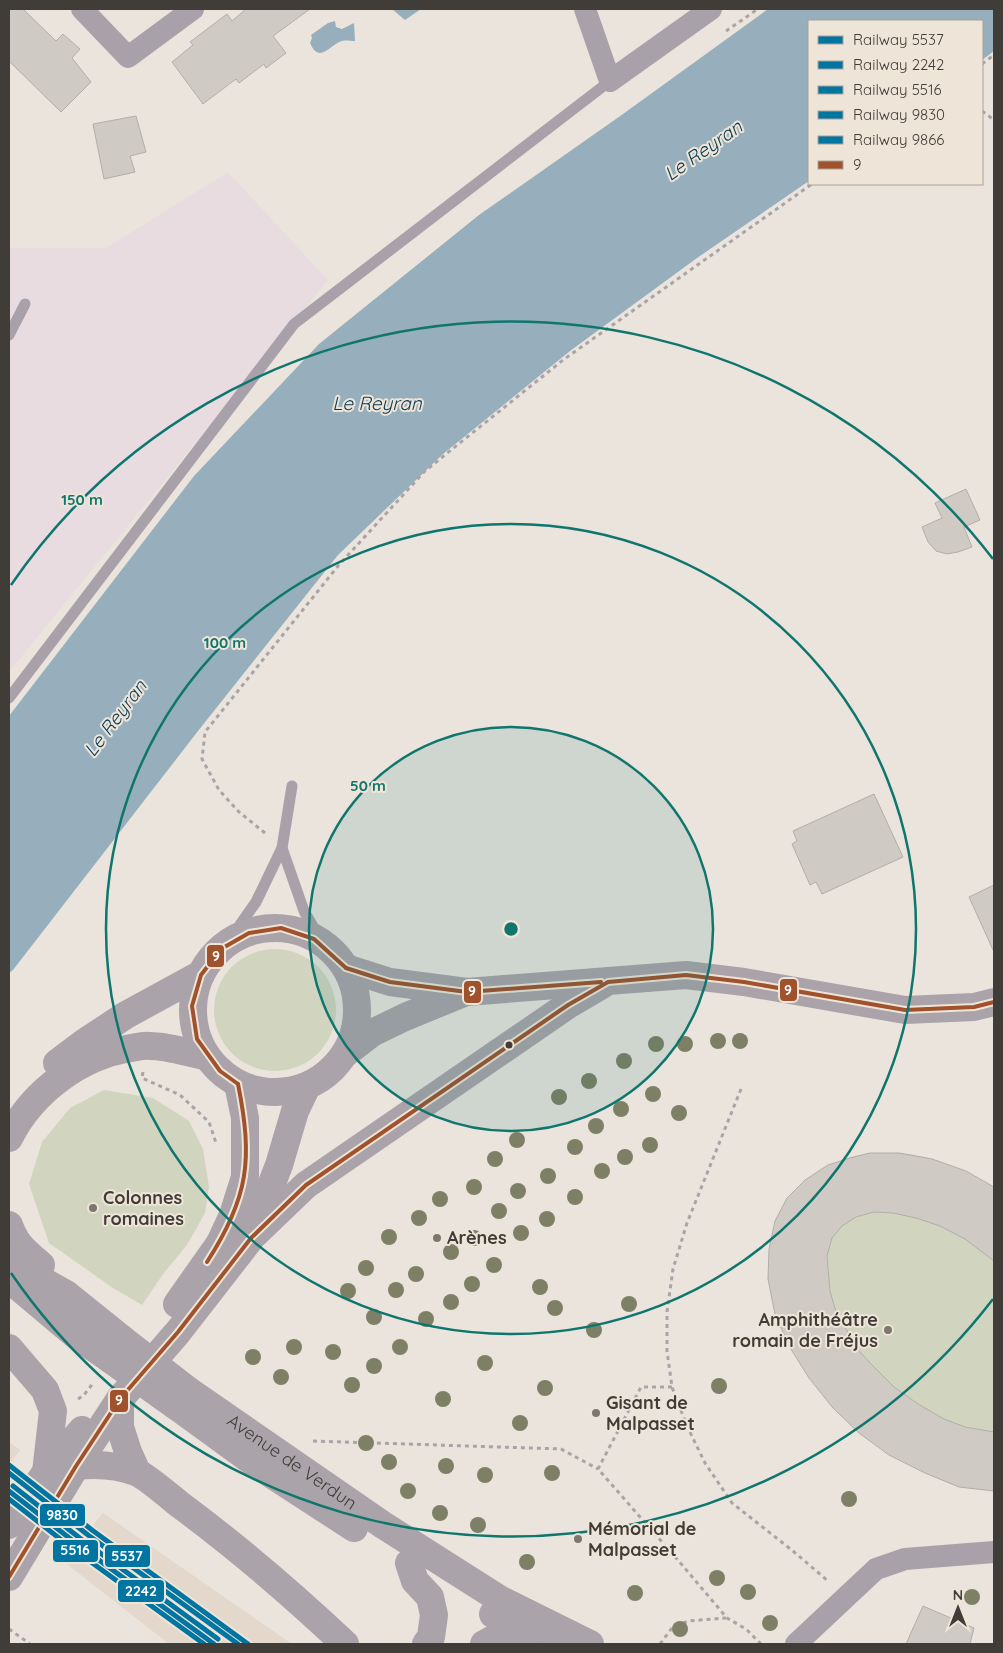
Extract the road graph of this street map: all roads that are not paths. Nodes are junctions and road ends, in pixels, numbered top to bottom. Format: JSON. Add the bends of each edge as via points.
{"nodes":[{"id":1,"x":82,"y":9,"type":"edge"},
{"id":2,"x":193,"y":9,"type":"edge"},
{"id":3,"x":585,"y":9,"type":"edge"},
{"id":4,"x":711,"y":9,"type":"edge"},
{"id":5,"x":610,"y":81,"type":"junction"},
{"id":6,"x":25,"y":304,"type":"dead end"},
{"id":7,"x":9,"y":335,"type":"edge"},
{"id":8,"x":9,"y":698,"type":"edge"},
{"id":9,"x":292,"y":786,"type":"dead end"},
{"id":10,"x":282,"y":848,"type":"junction"},
{"id":11,"x":228,"y":942,"type":"junction"},
{"id":12,"x":323,"y":944,"type":"junction"},
{"id":13,"x":346,"y":968,"type":"junction"},
{"id":14,"x":201,"y":974,"type":"junction"},
{"id":15,"x":608,"y":982,"type":"junction"},
{"id":16,"x":467,"y":992,"type":"junction"},
{"id":17,"x":994,"y":1002,"type":"edge"},
{"id":18,"x":346,"y":1053,"type":"junction"},
{"id":19,"x":206,"y":1056,"type":"junction"},
{"id":20,"x":238,"y":1084,"type":"junction"},
{"id":21,"x":307,"y":1086,"type":"junction"},
{"id":22,"x":9,"y":1105,"type":"edge"},
{"id":23,"x":9,"y":1138,"type":"edge"},
{"id":24,"x":9,"y":1225,"type":"edge"},
{"id":25,"x":251,"y":1238,"type":"junction"},
{"id":26,"x":9,"y":1258,"type":"edge"},
{"id":27,"x":9,"y":1279,"type":"edge"},
{"id":28,"x":66,"y":1294,"type":"junction"},
{"id":29,"x":9,"y":1348,"type":"edge"},
{"id":30,"x":109,"y":1359,"type":"junction"},
{"id":31,"x":120,"y":1399,"type":"junction"},
{"id":32,"x":183,"y":1399,"type":"junction"},
{"id":33,"x":76,"y":1466,"type":"junction"},
{"id":34,"x":46,"y":1472,"type":"junction"},
{"id":35,"x":137,"y":1472,"type":"junction"},
{"id":36,"x":9,"y":1524,"type":"edge"},
{"id":37,"x":994,"y":1552,"type":"edge"},
{"id":38,"x":409,"y":1563,"type":"junction"},
{"id":39,"x":9,"y":1577,"type":"edge"},
{"id":40,"x":536,"y":1639,"type":"edge"},
{"id":41,"x":345,"y":1644,"type":"edge"},
{"id":42,"x":426,"y":1644,"type":"edge"},
{"id":43,"x":484,"y":1644,"type":"edge"},
{"id":44,"x":590,"y":1644,"type":"edge"},
{"id":45,"x":796,"y":1644,"type":"edge"}],
"edges":[{"from":1,"to":2,"type":"street","via":[[128,57]]},
{"from":3,"to":5,"type":"street"},
{"from":4,"to":5,"type":"street"},
{"from":5,"to":8,"type":"lane","via":[[294,324]]},
{"from":6,"to":7,"type":"lane"},
{"from":9,"to":10,"type":"lane"},
{"from":10,"to":11,"type":"lane","via":[[256,902]]},
{"from":10,"to":12,"type":"lane","via":[[304,910]]},
{"from":11,"to":12,"type":"main road","via":[[266,928],[306,934]]},
{"from":11,"to":14,"type":"main road"},
{"from":12,"to":13,"type":"main road"},
{"from":13,"to":16,"type":"main road","via":[[390,982]]},
{"from":13,"to":18,"type":"main road","via":[[355,988],[358,1010],[355,1032]]},
{"from":14,"to":19,"type":"main road","via":[[194,994],[193,1016]]},
{"from":14,"to":22,"type":"main road","via":[[126,1015],[85,1042]]},
{"from":15,"to":16,"type":"main road"},
{"from":15,"to":17,"type":"main road","via":[[686,975],[905,1010],[974,1007]]},
{"from":15,"to":25,"type":"main road","via":[[568,1004],[306,1185]]},
{"from":16,"to":18,"type":"main road","via":[[372,1033]]},
{"from":18,"to":21,"type":"main road","via":[[329,1073]]},
{"from":19,"to":20,"type":"main road","via":[[220,1072]]},
{"from":19,"to":23,"type":"main road","via":[[149,1046],[117,1050],[88,1060],[36,1099],[17,1122]]},
{"from":20,"to":21,"type":"main road","via":[[272,1093]]},
{"from":20,"to":34,"type":"main road","via":[[245,1118],[245,1177],[220,1243],[87,1425]]},
{"from":21,"to":25,"type":"main road","via":[[295,1111],[279,1165]]},
{"from":24,"to":28,"type":"main road","via":[[19,1247],[42,1265]]},
{"from":25,"to":31,"type":"main road","via":[[178,1332]]},
{"from":26,"to":28,"type":"main road","name":"Avenue de Verdun"},
{"from":27,"to":30,"type":"main road","name":"Avenue de Verdun"},
{"from":28,"to":30,"type":"main road","name":"Avenue de Verdun"},
{"from":29,"to":34,"type":"main road","via":[[45,1390],[53,1411]]},
{"from":30,"to":32,"type":"main road","name":"Avenue de Verdun","bridge":true},
{"from":31,"to":33,"type":"main road"},
{"from":31,"to":35,"type":"main road","via":[[120,1427]]},
{"from":32,"to":38,"type":"main road","name":"Avenue de Verdun","via":[[257,1465]]},
{"from":32,"to":44,"type":"main road","name":"Avenue de Verdun","via":[[252,1436],[501,1600]]},
{"from":33,"to":35,"type":"main road","via":[[113,1466]]},
{"from":33,"to":39,"type":"main road"},
{"from":34,"to":36,"type":"main road"},
{"from":35,"to":41,"type":"main road","via":[[266,1573]]},
{"from":37,"to":45,"type":"street","via":[[905,1559],[876,1569]]},
{"from":38,"to":40,"type":"main road","name":"Avenue de Verdun"},
{"from":38,"to":42,"type":"main road","via":[[415,1581],[430,1597],[434,1614],[431,1638]]},
{"from":40,"to":43,"type":"main road","via":[[495,1638]]}]}
